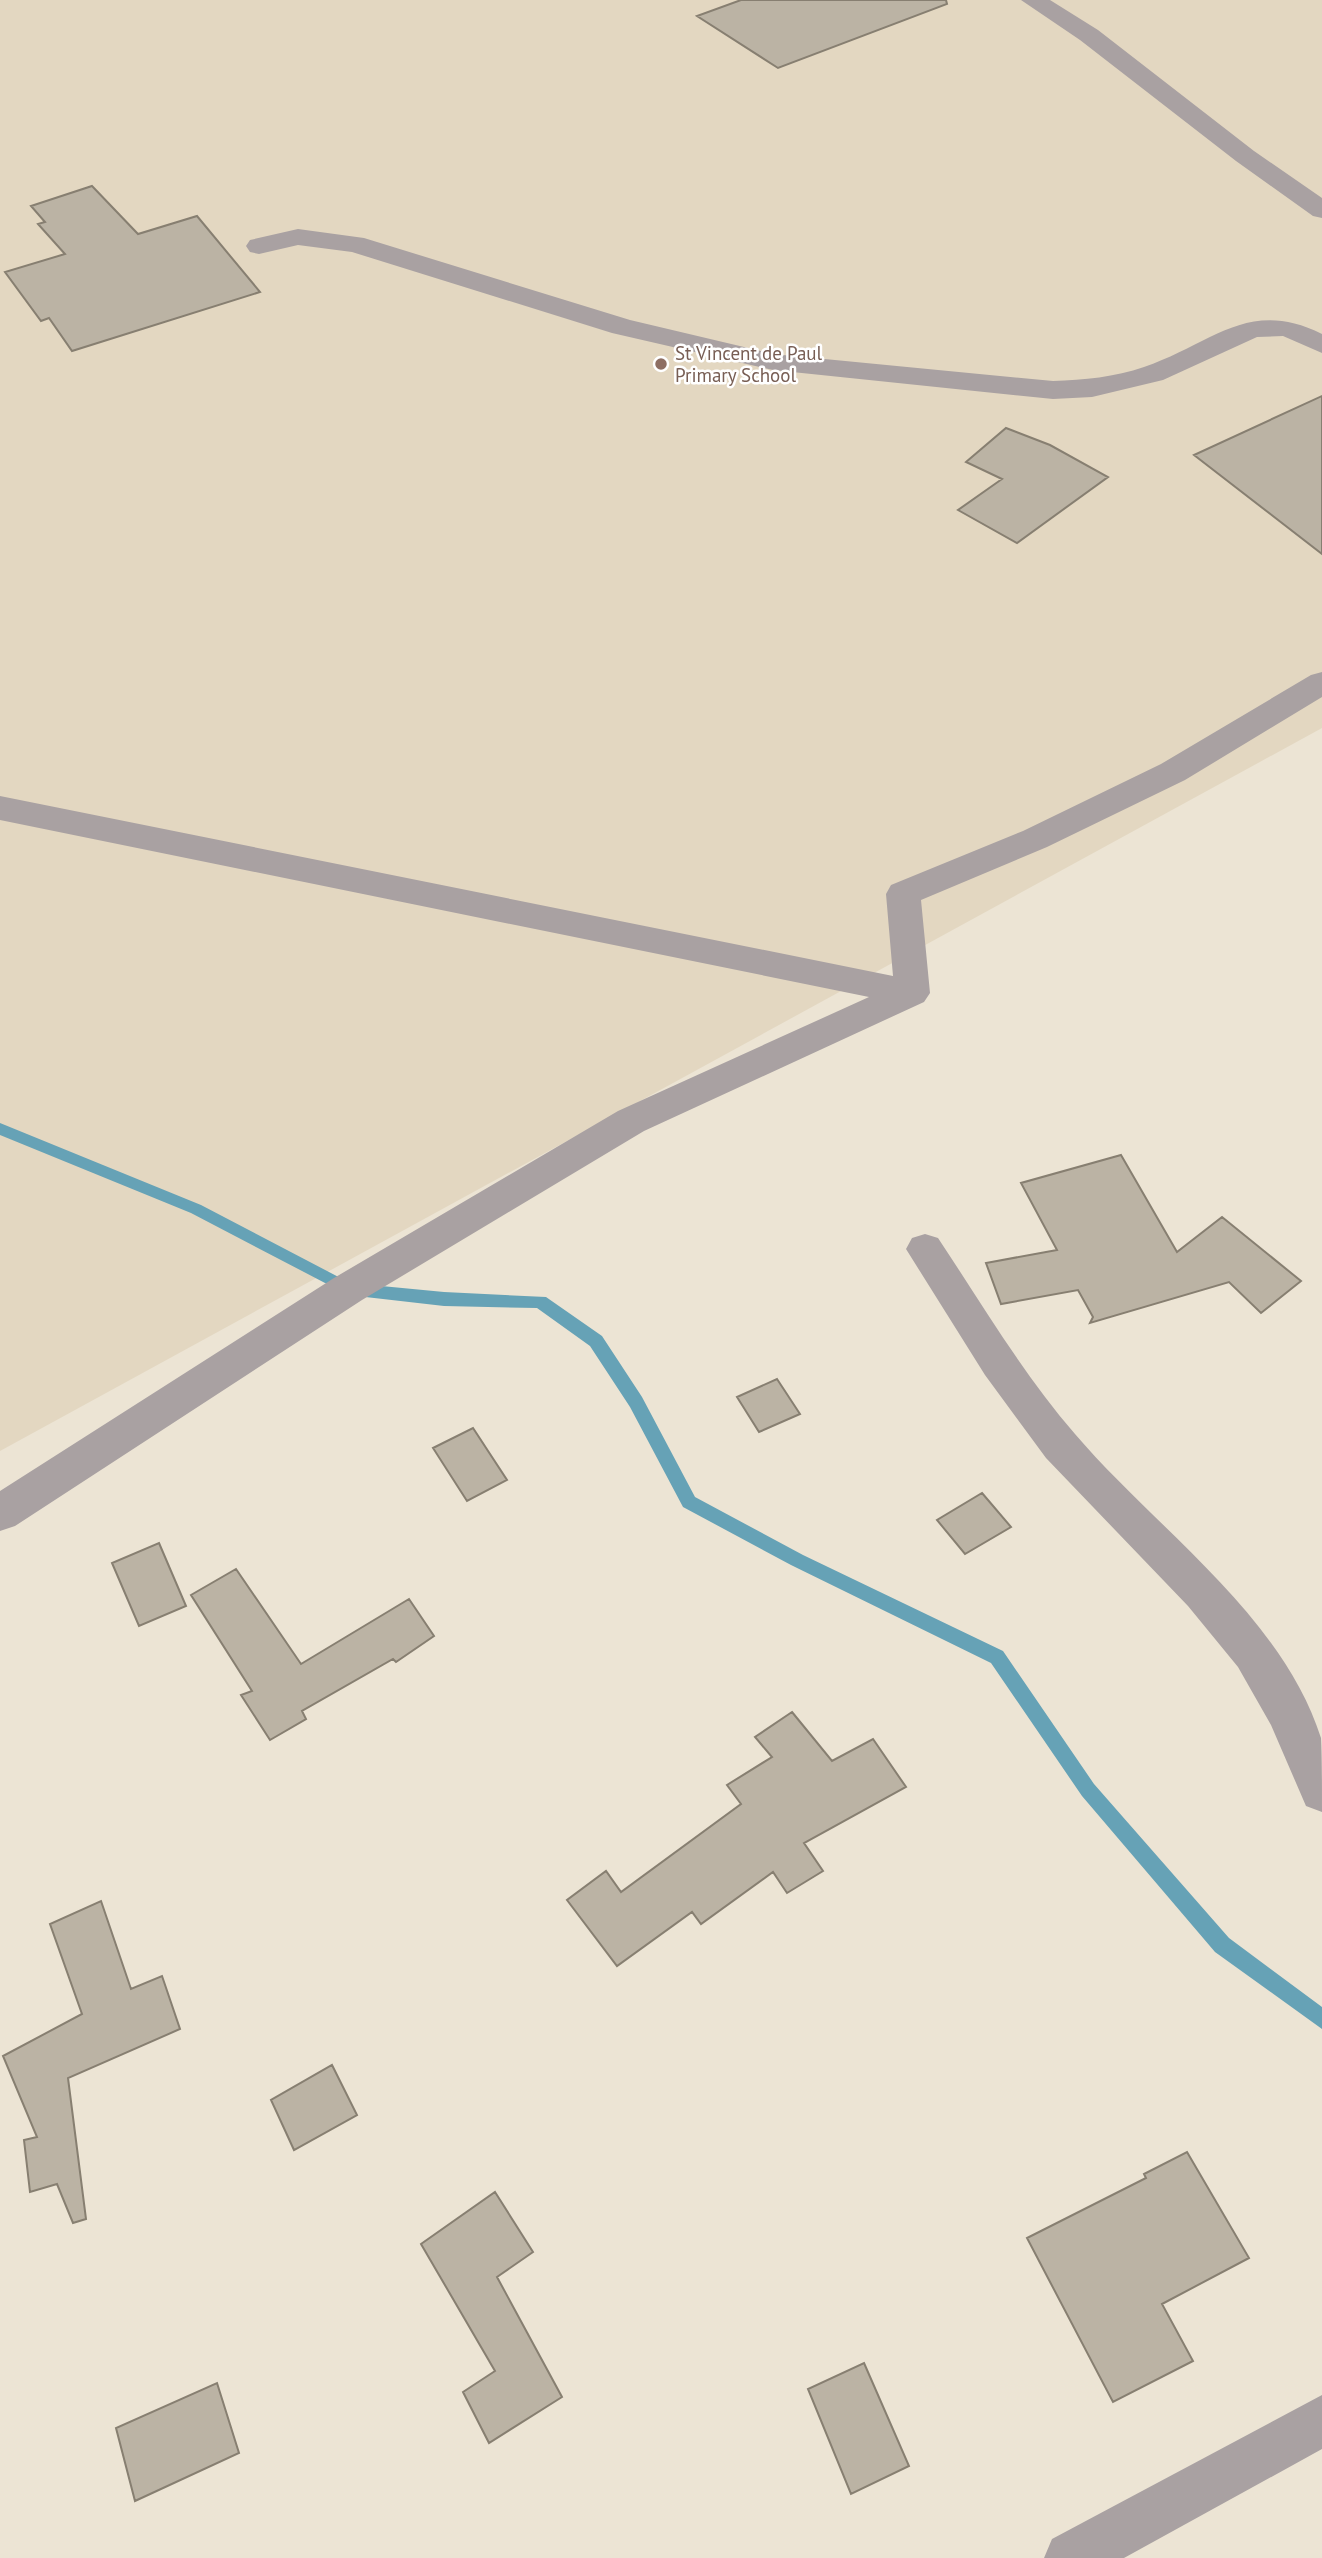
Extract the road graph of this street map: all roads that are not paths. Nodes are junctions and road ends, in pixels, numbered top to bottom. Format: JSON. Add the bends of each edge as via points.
{"nodes":[{"id":1,"x":1033,"y":0,"type":"edge"},
{"id":2,"x":1322,"y":210,"type":"edge"},
{"id":3,"x":259,"y":246,"type":"dead end"},
{"id":4,"x":1322,"y":345,"type":"edge"},
{"id":5,"x":1322,"y":683,"type":"edge"},
{"id":6,"x":0,"y":808,"type":"edge"},
{"id":7,"x":912,"y":993,"type":"junction"},
{"id":8,"x":925,"y":1249,"type":"dead end"},
{"id":9,"x":0,"y":1513,"type":"edge"},
{"id":10,"x":1322,"y":1791,"type":"edge"},
{"id":11,"x":1322,"y":2421,"type":"edge"},
{"id":12,"x":1071,"y":2558,"type":"edge"}],
"edges":[{"from":1,"to":2,"type":"street","via":[[1089,35]]},
{"from":3,"to":4,"type":"street","via":[[298,237],[355,244],[622,327],[773,362],[877,374],[1054,390],[1092,388],[1153,374],[1252,329],[1287,328]]},
{"from":5,"to":7,"type":"street","via":[[1173,772],[1035,839],[902,894]]},
{"from":6,"to":7,"type":"street"},
{"from":7,"to":9,"type":"street","via":[[631,1121],[348,1289]]},
{"from":8,"to":10,"type":"street","via":[[1030,1407],[1081,1470],[1167,1554],[1241,1637],[1296,1727]]},
{"from":11,"to":12,"type":"street"}]}
